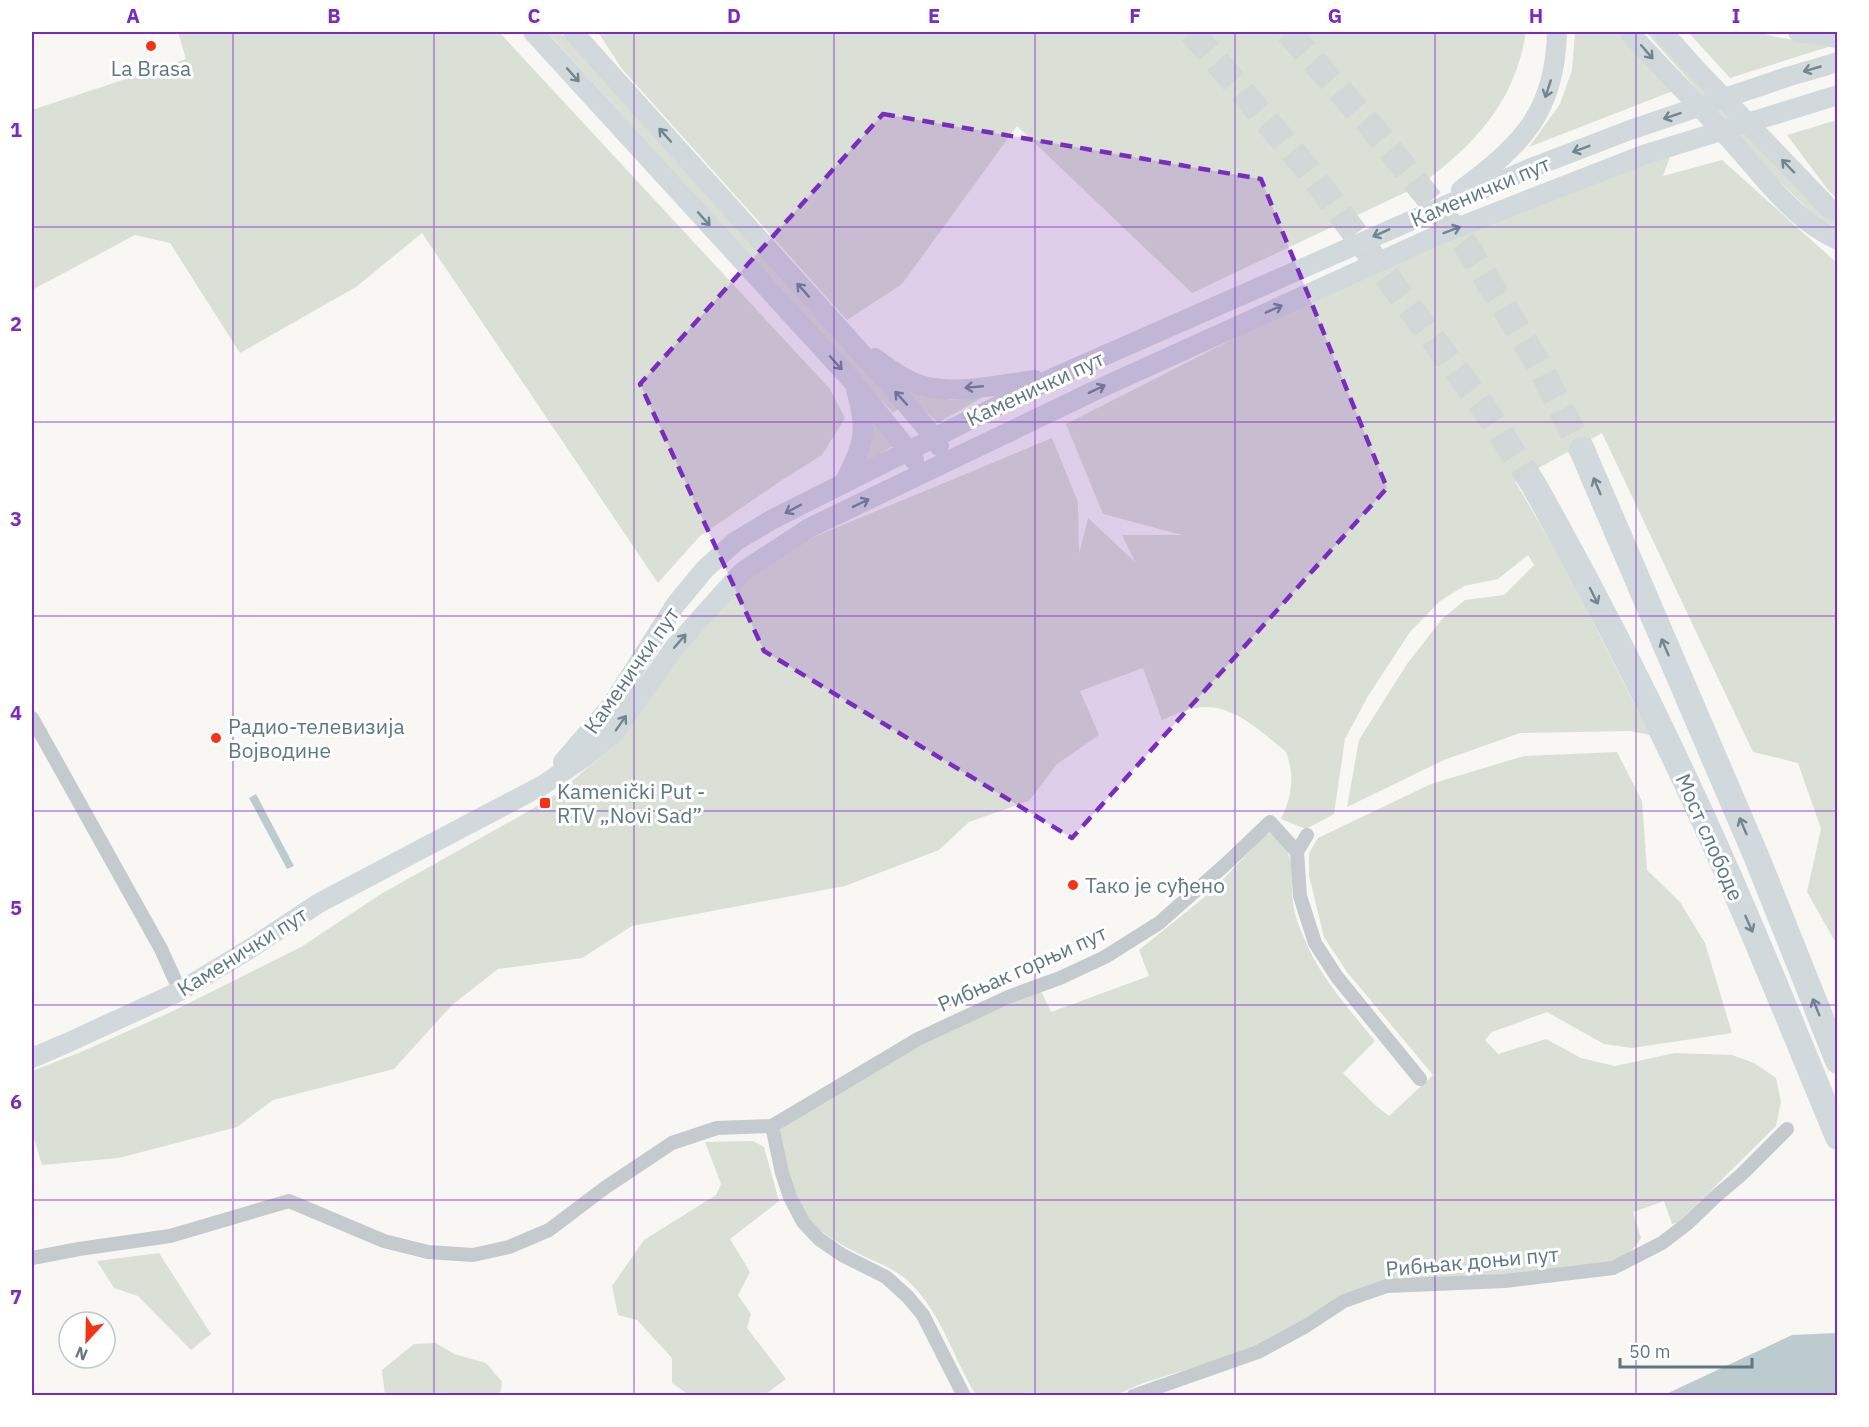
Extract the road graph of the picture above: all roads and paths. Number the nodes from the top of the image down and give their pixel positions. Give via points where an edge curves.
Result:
1 (533, 32) edge
2 (573, 32) edge
3 (581, 32) edge
4 (1557, 32) edge
5 (1629, 32) edge
6 (1663, 32) edge
7 (1797, 32) edge
8 (1838, 38) edge
9 (590, 51) junction
10 (1838, 62) edge
11 (1838, 95) edge
12 (1434, 210) junction
13 (1838, 212) edge
14 (1838, 240) edge
15 (842, 334) junction
16 (1053, 378) junction
17 (855, 384) junction
18 (934, 437) junction
19 (909, 450) junction
20 (1582, 450) tunnel mouth
21 (947, 462) junction
22 (921, 473) junction
23 (845, 481) junction
24 (1532, 482) tunnel mouth
25 (32, 718) edge
26 (543, 785) junction
27 (1307, 836) dead end
28 (1297, 852) junction
29 (180, 991) junction
30 (32, 1058) edge
31 (1838, 1061) edge
32 (1420, 1079) dead end
33 (772, 1126) junction
34 (1787, 1129) dead end
35 (1838, 1137) edge
36 (32, 1258) edge
37 (964, 1395) edge
38 (1133, 1395) edge

1 -> 17 main road
2 - 9 main road
3 - 9 main road
4 -> 12 main road via 1557,59 1537,117 1493,166
5 -> 14 main road via 1779,196 1823,234
13 -> 6 main road via 1829,208 1771,149
7 - 8 main road
15 -> 9 main road
10 -> 12 main road, Каменички пут via 1630,130
21 -> 11 main road, Каменички пут via 1436,236 1643,155
12 -> 16 main road, Каменички пут
16 -> 15 main road via 971,388 932,388 903,377
18 -> 15 main road
16 - 18 main road, Каменички пут
17 - 19 main road
17 - 23 main road via 863,415 863,435
18 - 19 main road, Каменички пут
18 - 21 main road
19 - 22 main road
19 - 23 main road, Каменички пут
31 -> 20 highway, Мост слободе
21 - 22 main road, Каменички пут
26 -> 22 main road, Каменички пут via 615,732 674,648 742,572 809,528
23 -> 26 main road, Каменички пут via 736,541 705,569 676,603 611,706
24 -> 35 highway, Мост слободе via 1631,667 1688,787
25 - 29 street via 161,949
26 - 29 main road, Каменички пут via 319,903
27 - 28 street
28 - 32 street via 1300,896 1315,943 1337,977
28 - 33 street, Рибњак горњи пут via 1270,822 1160,923 1060,978 1008,997 918,1039
29 - 30 main road, Каменички пут
33 - 36 street, Рибњак горњи пут via 717,1128 672,1143 549,1230 509,1247 473,1255 428,1252 384,1241 289,1201 170,1236
33 - 37 street via 782,1173 803,1222 819,1239 886,1277 908,1297 923,1315
34 - 38 street, Рибњак доњи пут via 1688,1223 1662,1243 1613,1268 1505,1281 1387,1286 1344,1301 1258,1352

